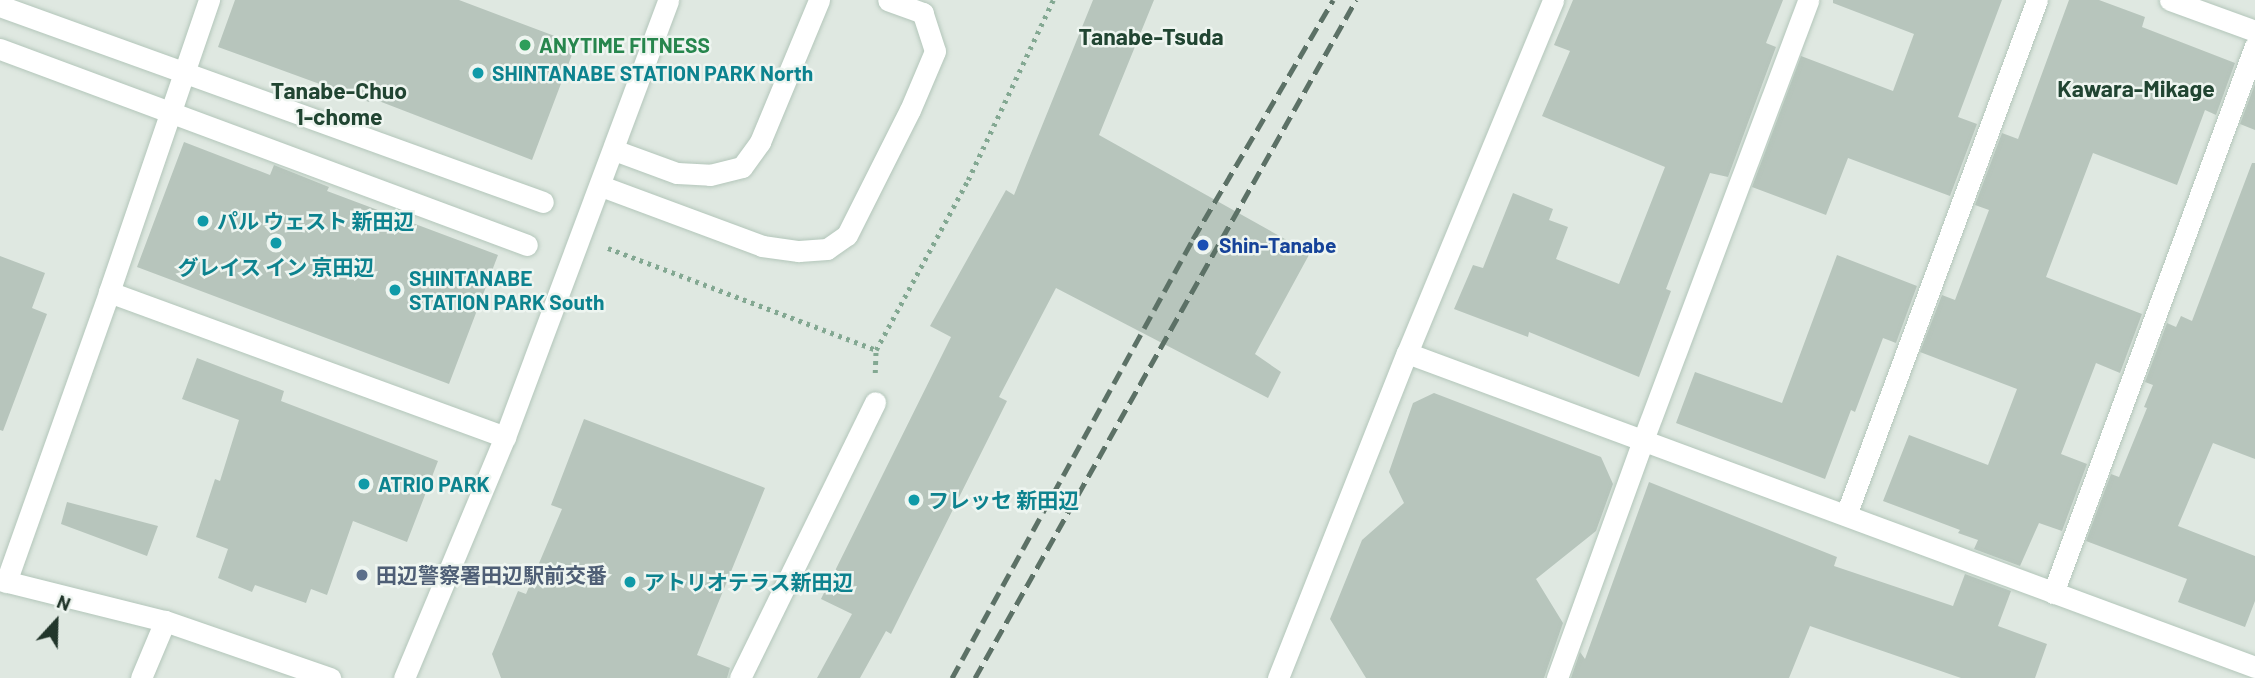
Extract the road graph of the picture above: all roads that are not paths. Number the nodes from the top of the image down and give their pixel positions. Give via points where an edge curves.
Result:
1 (209, 0) edge
2 (668, 0) edge
3 (819, 0) edge
4 (888, 0) edge
5 (1553, 0) edge
6 (1808, 0) edge
7 (2037, 0) edge
8 (2171, 0) edge
9 (0, 6) edge
10 (2255, 31) edge
11 (2255, 46) edge
12 (0, 48) edge
13 (182, 71) junction
14 (170, 110) junction
15 (614, 150) junction
16 (601, 186) junction
17 (543, 202) dead end
18 (527, 245) dead end
19 (109, 292) junction
20 (1406, 353) junction
21 (875, 402) dead end
22 (505, 437) junction
23 (1643, 440) junction
24 (1846, 515) junction
25 (3, 581) edge
26 (2053, 593) junction
27 (165, 621) junction
28 (2255, 667) edge
29 (141, 678) edge
30 (330, 678) edge
31 (404, 678) edge
32 (740, 678) edge
33 (1278, 678) edge
34 (1558, 678) edge

1 - 13 street
2 - 15 street
3 - 15 street via 760,142 742,167 710,176 677,173
4 - 16 street via 923,13 934,51 910,110 847,235 827,249 762,246
5 - 20 street
6 - 23 street
7 - 24 street
8 - 10 street
9 - 13 street
11 - 26 street
12 - 14 street
13 - 14 street
13 - 17 street
14 - 18 street
14 - 19 street
15 - 16 street
16 - 22 street
19 - 22 street
19 - 25 street
20 - 23 street
20 - 33 street
21 - 32 street
22 - 31 street
23 - 24 street
23 - 34 street
24 - 26 street
25 - 27 street
26 - 28 street
27 - 29 street
27 - 30 street

